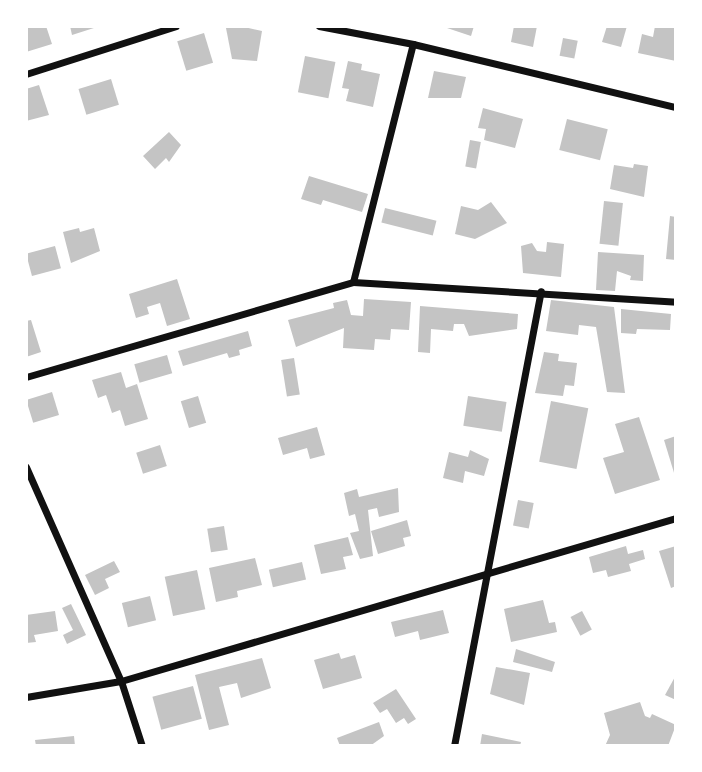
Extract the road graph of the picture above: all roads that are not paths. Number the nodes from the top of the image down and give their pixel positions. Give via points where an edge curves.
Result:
1 (176, 26) edge
2 (319, 26) edge
3 (413, 44) junction
4 (26, 74) edge
5 (676, 107) edge
6 (353, 282) junction
7 (541, 291) junction
8 (676, 302) edge
9 (26, 377) edge
10 (26, 467) edge
11 (676, 518) edge
12 (486, 570) junction
13 (121, 681) junction
14 (26, 697) edge
15 (142, 746) edge
16 (454, 746) edge

1 - 4 street
2 - 3 street
3 - 5 street
3 - 6 street
6 - 7 street
6 - 9 street
7 - 8 street
7 - 12 street
10 - 13 street
11 - 12 street
12 - 13 street
12 - 16 street
13 - 14 street
13 - 15 street

